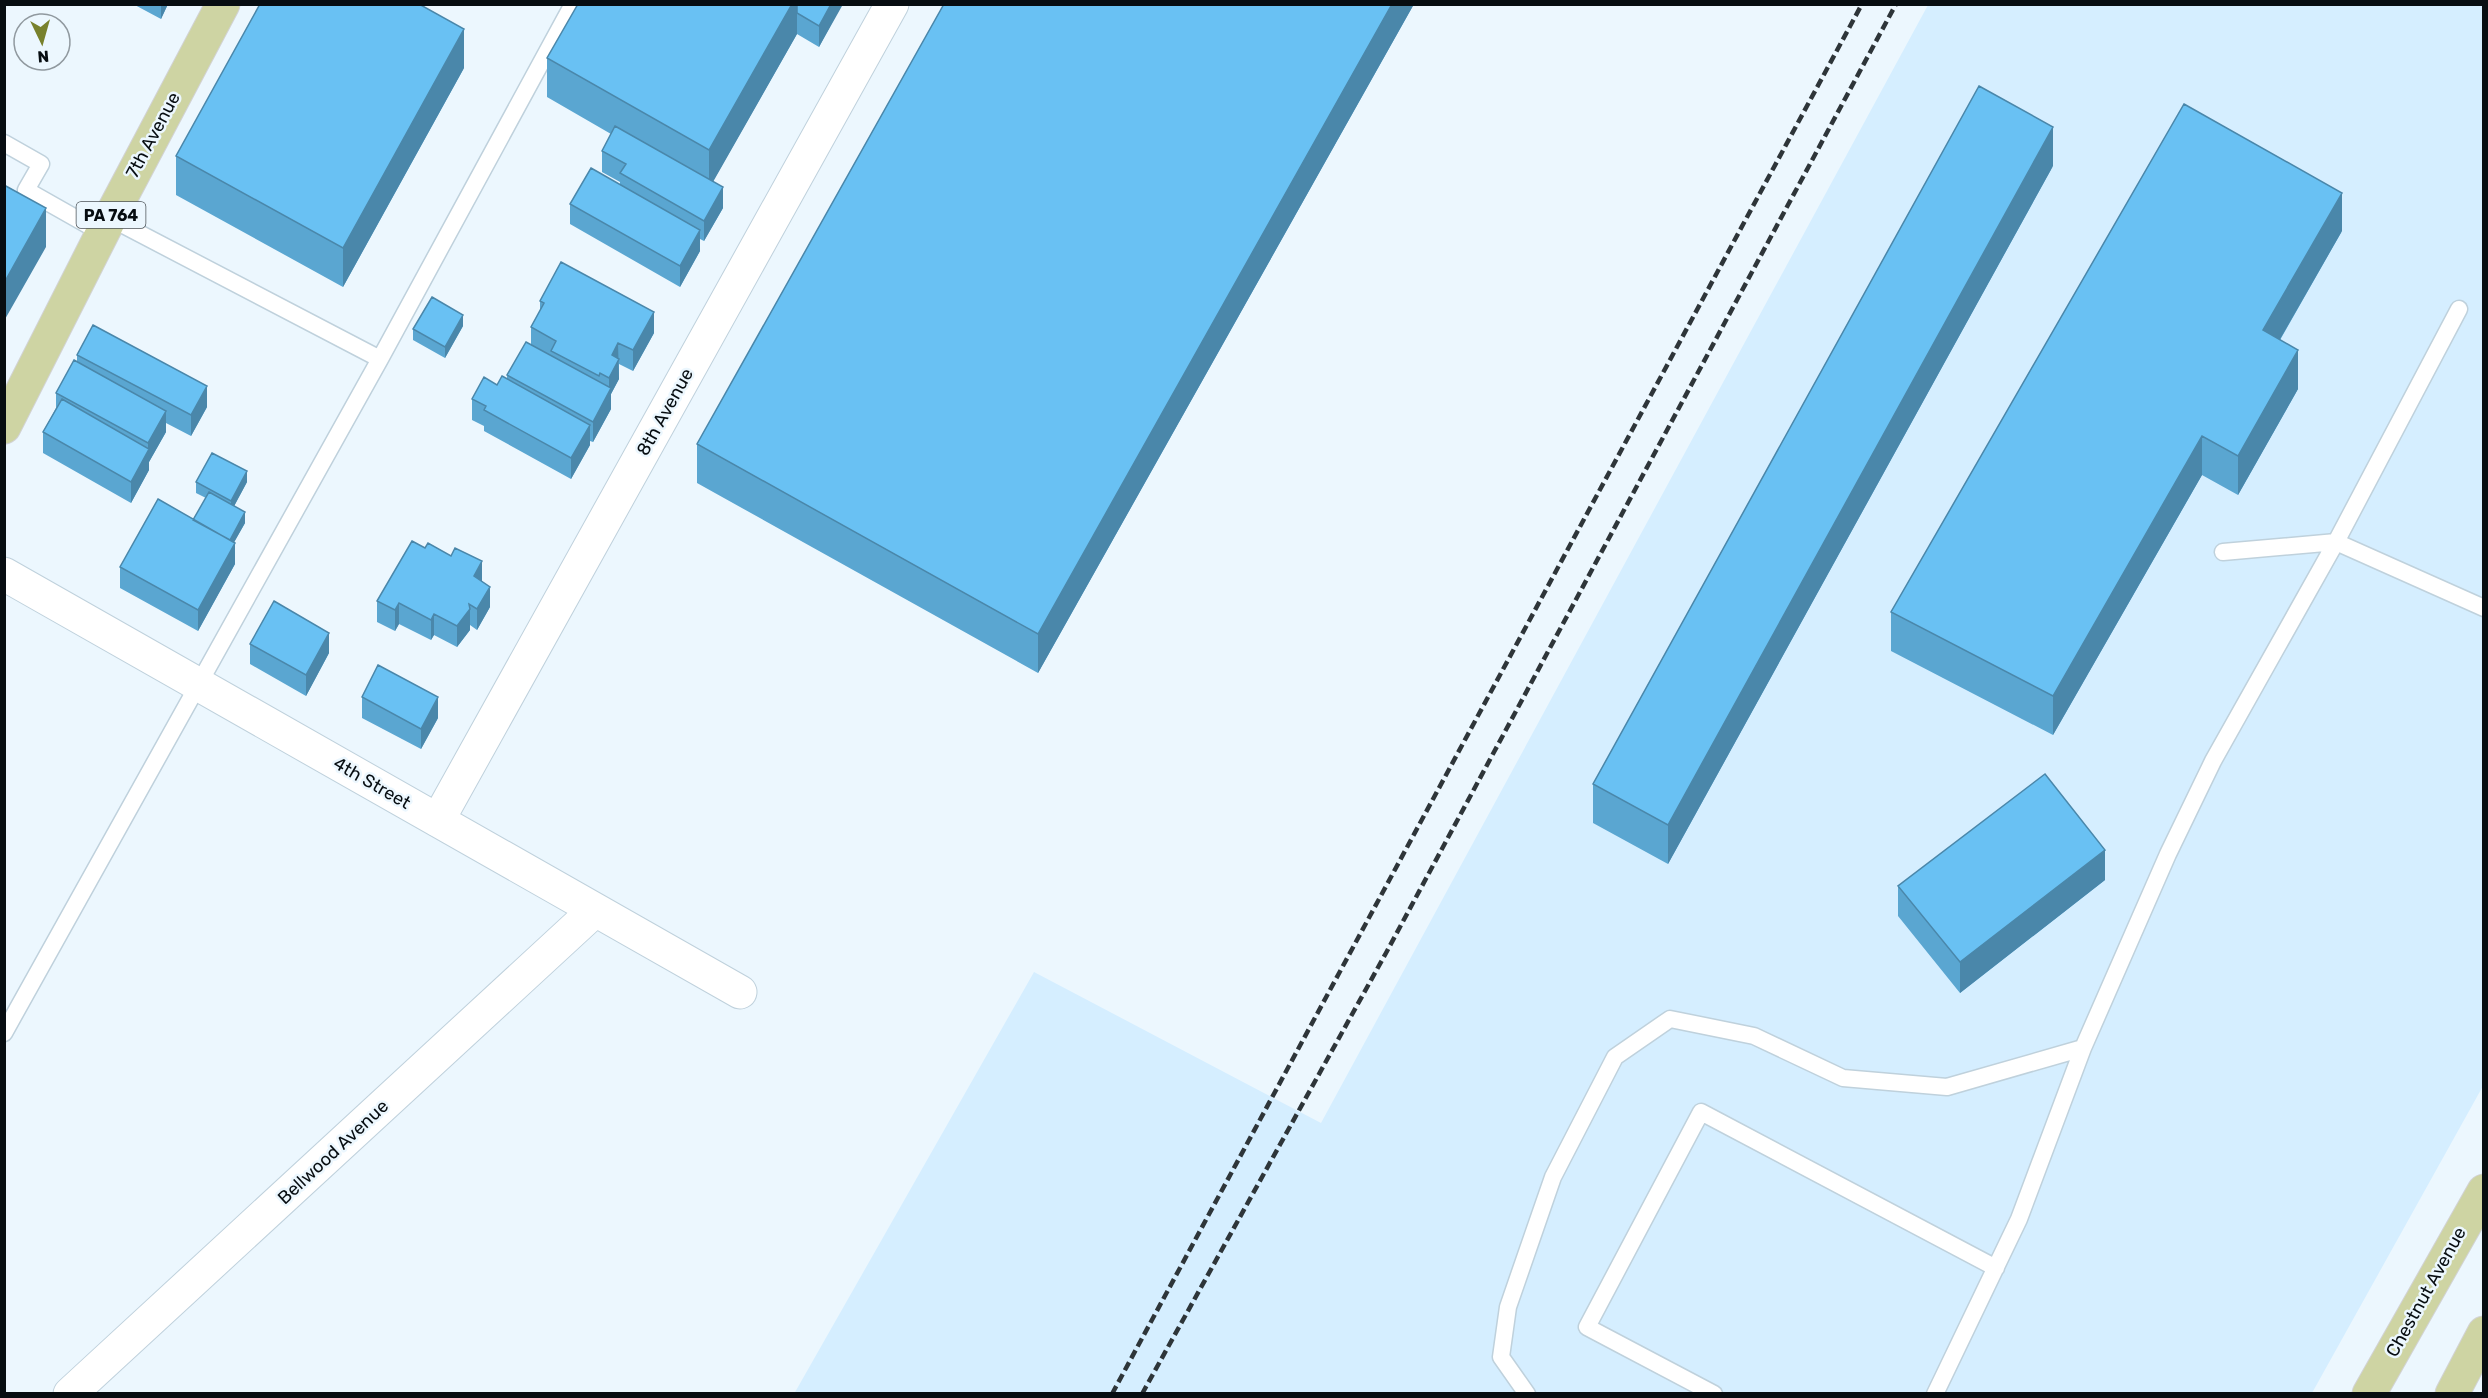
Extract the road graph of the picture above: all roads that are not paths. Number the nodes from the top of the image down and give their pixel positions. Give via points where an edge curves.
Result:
1 (222, 4) edge
2 (573, 4) edge
3 (892, 4) edge
4 (4, 143) edge
5 (106, 226) junction
6 (2459, 309) dead end
7 (380, 358) junction
8 (4, 427) edge
9 (2336, 542) junction
10 (2223, 552) dead end
11 (4, 574) edge
12 (2484, 608) edge
13 (199, 685) junction
14 (438, 820) junction
15 (595, 910) junction
16 (740, 992) dead end
17 (4, 1033) edge
18 (2083, 1048) junction
19 (2484, 1191) edge
20 (1996, 1268) junction
21 (2484, 1333) edge
22 (70, 1394) edge
23 (1527, 1394) edge
24 (1714, 1394) edge
25 (1935, 1394) edge
26 (2369, 1394) edge
27 (2452, 1394) edge

1 - 5 main road, 7th Avenue / PA 764
2 - 7 lane
3 - 14 street, 8th Avenue
4 - 5 lane via 41,164 26,190
5 - 7 lane
5 - 8 main road, 7th Avenue / PA 764
6 - 9 lane
7 - 13 lane
9 - 10 lane
9 - 12 lane
9 - 18 lane via 2213,761
11 - 13 street, 4th Street
13 - 14 street, 4th Street
13 - 17 lane
14 - 15 street, 4th Street
15 - 16 street, 4th Street
15 - 22 street, Bellwood Avenue
18 - 20 lane via 2019,1218
18 - 23 lane via 1947,1087 1843,1078 1754,1036 1670,1019 1615,1057 1553,1177 1508,1307 1501,1358
19 - 26 main road, Chestnut Avenue
20 - 24 lane via 1701,1112 1587,1327
20 - 25 lane
21 - 27 main road

